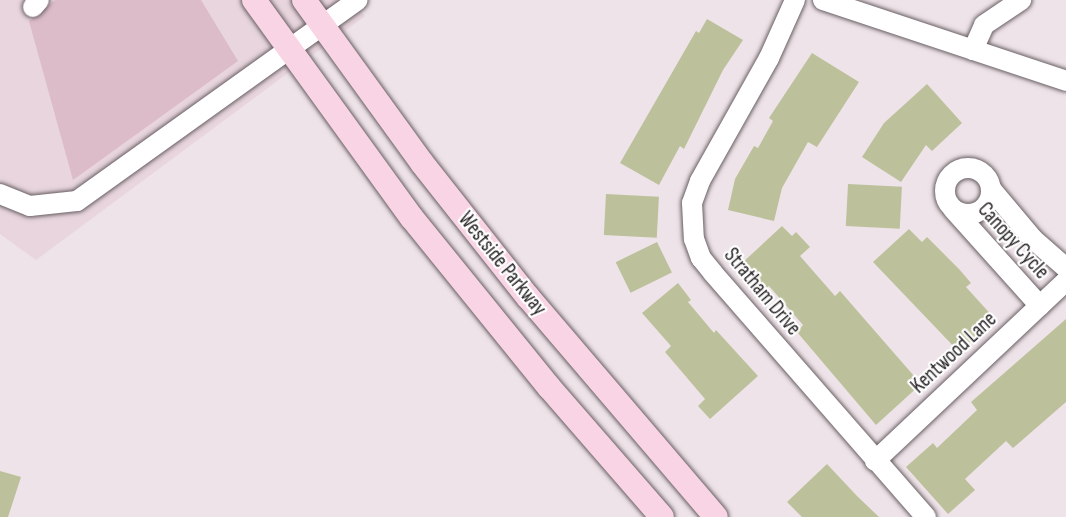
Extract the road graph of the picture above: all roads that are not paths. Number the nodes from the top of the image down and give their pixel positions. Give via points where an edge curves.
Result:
1 (254, 0) edge
2 (304, 0) edge
3 (358, 0) edge
4 (795, 0) edge
5 (824, 0) edge
6 (1021, 0) edge
7 (321, 24) junction
8 (288, 48) junction
9 (973, 50) junction
10 (1066, 69) edge
11 (1046, 75) junction
12 (1066, 81) edge
13 (991, 189) junction
14 (0, 194) edge
15 (951, 207) junction
16 (1066, 268) edge
17 (1066, 281) edge
18 (1040, 306) junction
19 (875, 460) junction
20 (662, 517) edge
21 (716, 517) edge
22 (926, 517) edge

1 - 8 main road, Westside Parkway
2 - 7 main road, Westside Parkway
3 - 7 street
4 - 19 street, Stratham Drive via 769,58 700,181 692,203 691,223 701,258
5 - 9 street
6 - 9 street via 984,25
7 - 8 street
7 - 21 main road, Westside Parkway via 422,163 528,297
8 - 14 street via 77,201 30,206
8 - 20 main road, Westside Parkway via 412,218 549,387
9 - 11 street
10 - 11 street
11 - 12 street
13 - 15 street, Canopy Cycle via 982,209 961,213
13 - 15 street, Canopy Cycle via 980,170 958,169 944,186
13 - 16 street, Canopy Cycle via 1033,239
15 - 18 street, Canopy Cycle
17 - 18 street, Kentwood Lane
18 - 19 street, Kentwood Lane
19 - 22 street, Stratham Drive

